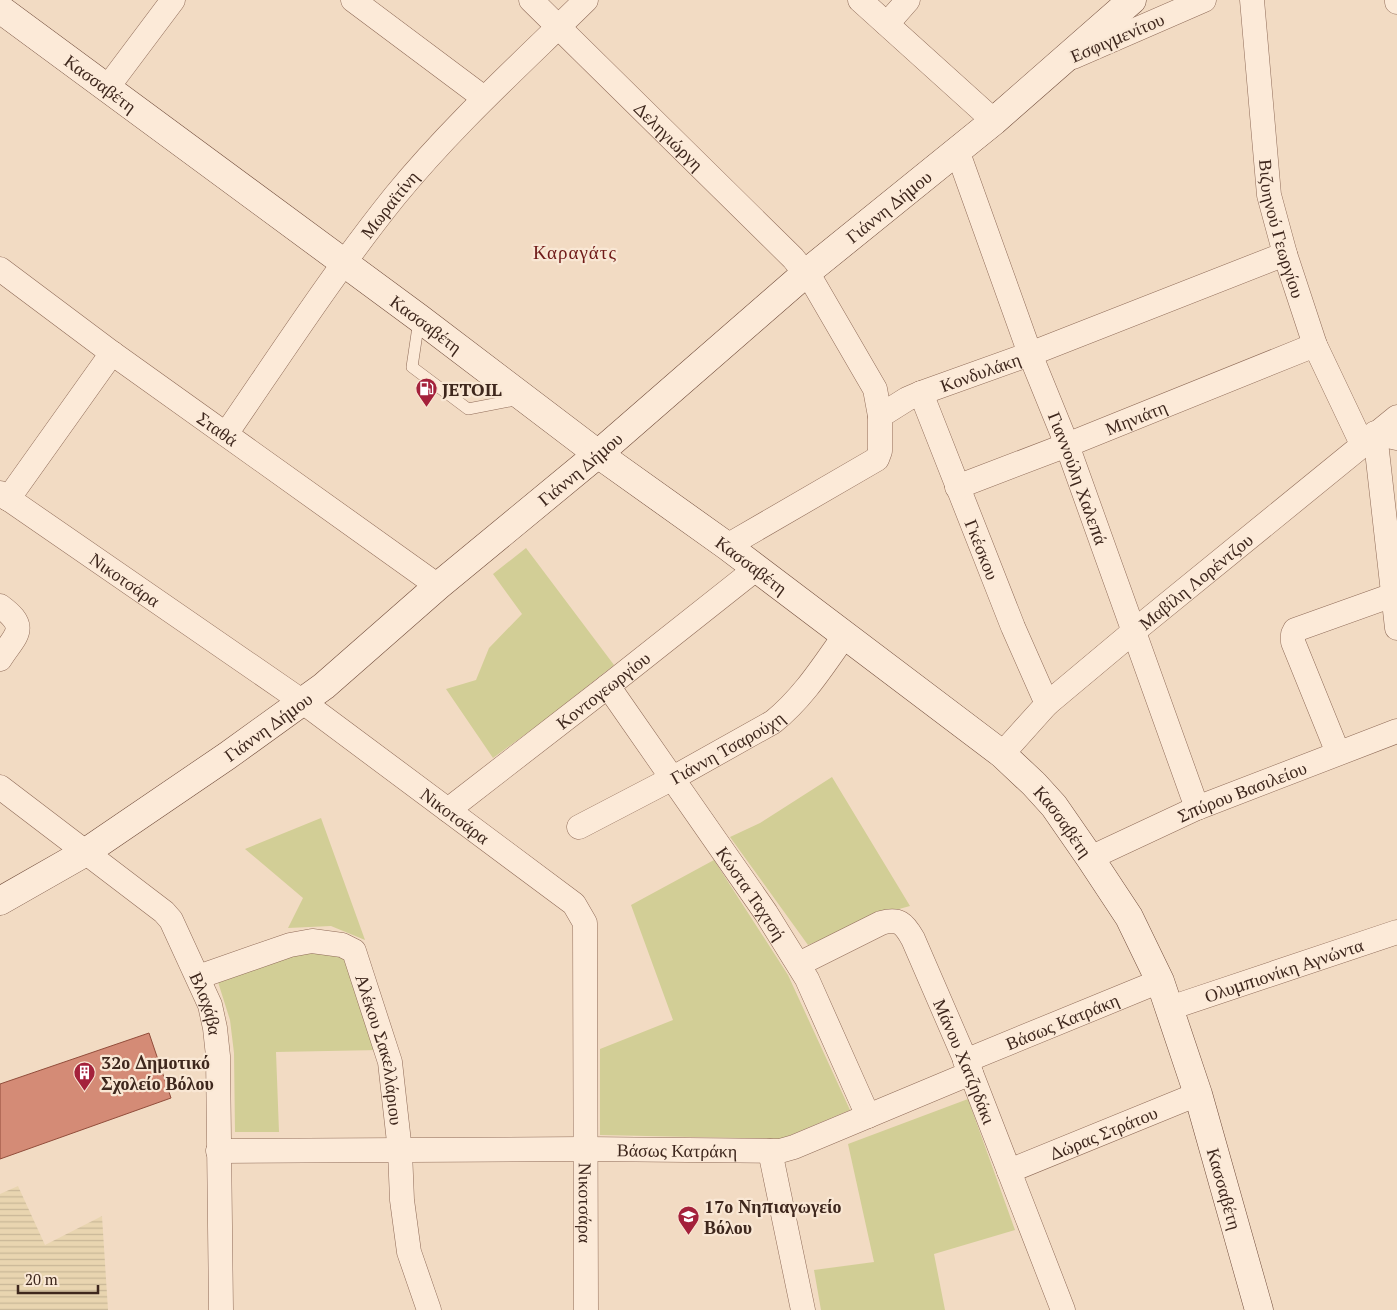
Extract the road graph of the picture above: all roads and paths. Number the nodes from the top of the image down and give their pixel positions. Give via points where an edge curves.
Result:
1 (173, 0) edge
2 (353, 0) edge
3 (531, 0) edge
4 (586, 0) edge
5 (860, 0) edge
6 (908, 0) edge
7 (1132, 0) edge
8 (1204, 0) edge
9 (1252, 0) edge
10 (0, 9) edge
11 (887, 24) junction
12 (559, 26) junction
13 (1058, 63) junction
14 (107, 88) junction
15 (484, 98) junction
16 (994, 120) junction
17 (957, 150) junction
18 (1285, 254) junction
19 (344, 263) junction
20 (0, 269) edge
21 (806, 273) junction
22 (420, 318) junction
23 (1315, 345) junction
24 (112, 353) junction
25 (1030, 354) junction
26 (921, 393) junction
27 (525, 398) junction
28 (880, 416) junction
29 (1397, 417) edge
30 (226, 434) junction
31 (1378, 438) edge
32 (1067, 445) junction
33 (598, 454) junction
34 (958, 487) junction
35 (4, 496) edge
36 (727, 546) junction
37 (757, 568) junction
38 (438, 586) junction
39 (1393, 595) junction
40 (0, 606) edge
41 (1397, 628) edge
42 (1133, 632) junction
43 (845, 635) junction
44 (0, 659) edge
45 (608, 686) junction
46 (303, 702) junction
47 (1048, 704) junction
48 (1397, 731) edge
49 (1338, 753) junction
50 (1002, 754) junction
51 (674, 778) junction
52 (0, 787) edge
53 (1197, 808) junction
54 (448, 810) junction
55 (579, 827) dead end
56 (86, 852) junction
57 (1090, 858) junction
58 (0, 901) edge
59 (1397, 932) edge
60 (799, 964) junction
61 (198, 977) junction
62 (1160, 981) junction
63 (1170, 1008) junction
64 (968, 1067) junction
65 (1198, 1094) junction
66 (868, 1116) junction
67 (585, 1149) junction
68 (218, 1151) junction
69 (400, 1151) junction
70 (770, 1151) junction
71 (1009, 1171) junction
72 (221, 1310) edge
73 (429, 1310) edge
74 (586, 1310) edge
75 (803, 1310) edge
76 (1063, 1310) edge
77 (1259, 1310) edge

1 - 14 street
2 - 15 street
3 - 12 street, Δεληγιώργη
4 - 12 street, Μωραϊτίνη
5 - 11 street
6 - 11 street
7 - 13 street, Γιάννη Δήμου
8 - 13 street, Εσφιγμενίτου
9 - 18 street, Βιζυηνού Γεωργίου via 1270,195
10 - 14 street, Κασσαβέτη
11 - 16 street
12 - 15 street, Μωραϊτίνη
12 - 21 street, Δεληγιώργη
13 - 16 street, Γιάννη Δήμου
14 - 19 street, Κασσαβέτη
15 - 19 street, Μωραϊτίνη via 395,196
16 - 17 street, Γιάννη Δήμου
17 - 21 street, Γιάννη Δήμου
17 - 25 street, Γιαννούλη Χαλεπά
18 - 23 street, Βιζυηνού Γεωργίου
18 - 25 street, Κονδυλάκη
19 - 22 street, Κασσαβέτη
19 - 30 street, Μωραϊτίνη
20 - 24 street, Σταθά
21 - 28 street via 875,388
21 - 33 street, Γιάννη Δήμου
22 - 27 street, Κασσαβέτη
22 - 27 lane via 412,367 468,409
23 - 31 street, Βιζυηνού Γεωργίου
23 - 32 street, Μηνιάτη
24 - 30 street, Σταθά
24 - 35 street
25 - 26 street, Κονδυλάκη
25 - 32 street, Γιαννούλη Χαλεπά
26 - 28 street, Κονδυλάκη
26 - 34 street, Γκέσκου
27 - 33 street, Κασσαβέτη
28 - 36 street via 877,459
29 - 31 street, Μαβίλη Λορέντζου
30 - 38 street, Σταθά
31 - 39 street, Βιζυηνού Γεωργίου
31 - 42 street, Μαβίλη Λορέντζου
32 - 34 street, Μηνιάτη
32 - 42 street, Γιαννούλη Χαλεπά
33 - 36 street, Κασσαβέτη
33 - 38 street, Γιάννη Δήμου
34 - 47 street, Γκέσκου via 1013,627
35 - 46 street, Νικοτσάρα
36 - 37 street, Κασσαβέτη
37 - 43 street, Κασσαβέτη
37 - 45 street, Κοντογεωργίου
38 - 46 street, Γιάννη Δήμου
39 - 41 street, Βιζυηνού Γεωργίου
39 - 49 street via 1295,630 1293,634 1293,642
40 - 44 street via 12,615 18,628
42 - 47 street, Μαβίλη Λορέντζου
42 - 53 street, Γιαννούλη Χαλεπά
43 - 50 street, Κασσαβέτη
43 - 51 street, Γιάννη Τσαρούχη via 804,692 785,712 753,734
45 - 51 street, Κώστα Ταχτσή
45 - 54 street, Κοντογεωργίου
46 - 54 street, Νικοτσάρα
46 - 56 street, Γιάννη Δήμου
47 - 50 street, Μαβίλη Λορέντζου
48 - 49 street, Σπύρου Βασιλείου
49 - 53 street, Σπύρου Βασιλείου
50 - 57 street, Κασσαβέτη via 1054,806
51 - 55 street, Γιάννη Τσαρούχη
51 - 60 street, Κώστα Ταχτσή
52 - 56 street, Βλαχάβα
53 - 57 street, Σπύρου Βασιλείου
54 - 67 street, Νικοτσάρα via 574,904 585,923
56 - 58 street, Γιάννη Δήμου
56 - 61 street, Βλαχάβα via 164,912
57 - 62 street, Κασσαβέτη via 1129,917
59 - 63 street, Ολυμπιονίκη Αγνώντα
60 - 64 street, Μάνου Χατζηδάκι via 881,923 892,920 901,923 913,939
60 - 66 street, Κώστα Ταχτσή
61 - 68 street, Βλαχάβα via 210,1005 215,1028
61 - 69 street, Αλέκου Σακελλάριου via 290,945 312,941 342,944 354,951 390,1062
62 - 63 street, Κασσαβέτη
62 - 64 street, Βάσως Κατράκη
63 - 65 street, Κασσαβέτη
64 - 66 street, Βάσως Κατράκη
64 - 71 street, Μάνου Χατζηδάκι
65 - 71 street, Δώρας Στράτου
65 - 77 street, Κασσαβέτη
66 - 70 street, Βάσως Κατράκη via 794,1147
67 - 69 street, Βάσως Κατράκη
67 - 70 street, Βάσως Κατράκη
67 - 74 street, Νικοτσάρα
68 - 69 street, Βάσως Κατράκη
68 - 72 street, Βλαχάβα
69 - 73 street, Αλέκου Σακελλάριου via 409,1252
70 - 75 street
71 - 76 street, Μάνου Χατζηδάκι

